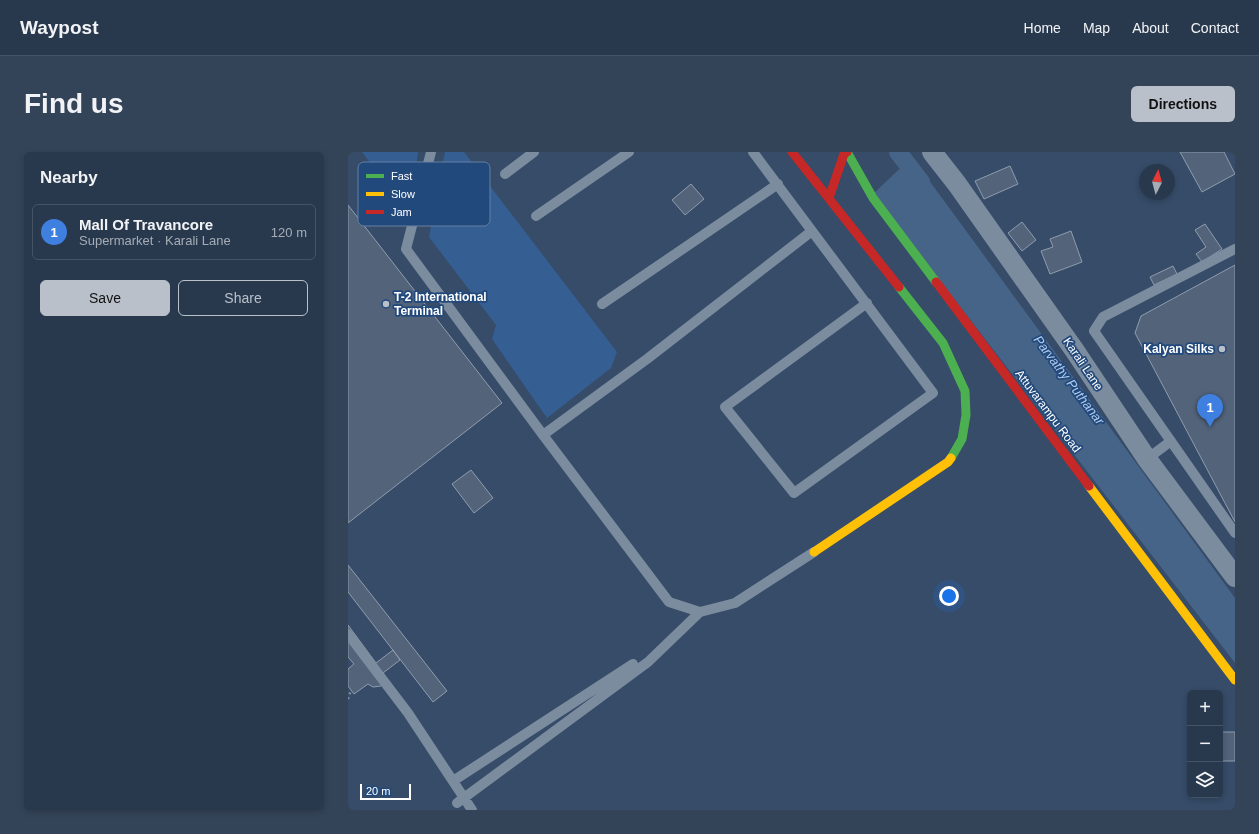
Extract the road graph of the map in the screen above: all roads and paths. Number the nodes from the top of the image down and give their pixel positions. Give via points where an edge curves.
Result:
1 (431, 152) edge
2 (534, 152) edge
3 (629, 152) edge
4 (753, 152) edge
5 (792, 152) edge
6 (847, 152) edge
7 (932, 152) edge
8 (428, 162) edge
9 (505, 174) dead end
10 (778, 184) junction
11 (829, 198) junction
12 (536, 216) dead end
13 (412, 226) edge
14 (812, 231) junction
15 (1235, 249) edge
16 (867, 303) junction
17 (602, 304) dead end
18 (543, 435) junction
19 (1171, 441) junction
20 (1147, 459) junction
21 (1235, 533) edge
22 (814, 552) joint
23 (1235, 577) edge
24 (700, 612) junction
25 (348, 634) edge
26 (633, 664) dead end
27 (1235, 680) edge
28 (351, 690) dead end
29 (348, 699) edge
30 (453, 781) dead end
31 (460, 800) junction
32 (472, 810) edge

1 - 8 lane
2 - 9 lane
3 - 12 lane
4 - 10 lane
5 - 11 street
6 - 11 street via 844,154
6 - 27 street, Attuvarampu Road via 873,198
7 - 20 street, Karali Lane via 1075,351
10 - 14 lane
10 - 17 lane
11 - 22 street via 943,343 965,390 966,415 962,439 948,462
13 - 18 lane via 406,249
14 - 16 lane
14 - 18 lane via 647,359
15 - 19 lane via 1103,317 1094,331
16 - 16 lane via 725,407 794,493 933,393
18 - 24 lane via 669,602
19 - 20 lane
19 - 21 lane
20 - 23 street, Karali Lane
22 - 24 lane via 735,603
24 - 31 lane via 648,662
25 - 31 lane via 408,713
26 - 30 lane
28 - 29 path
31 - 32 lane

